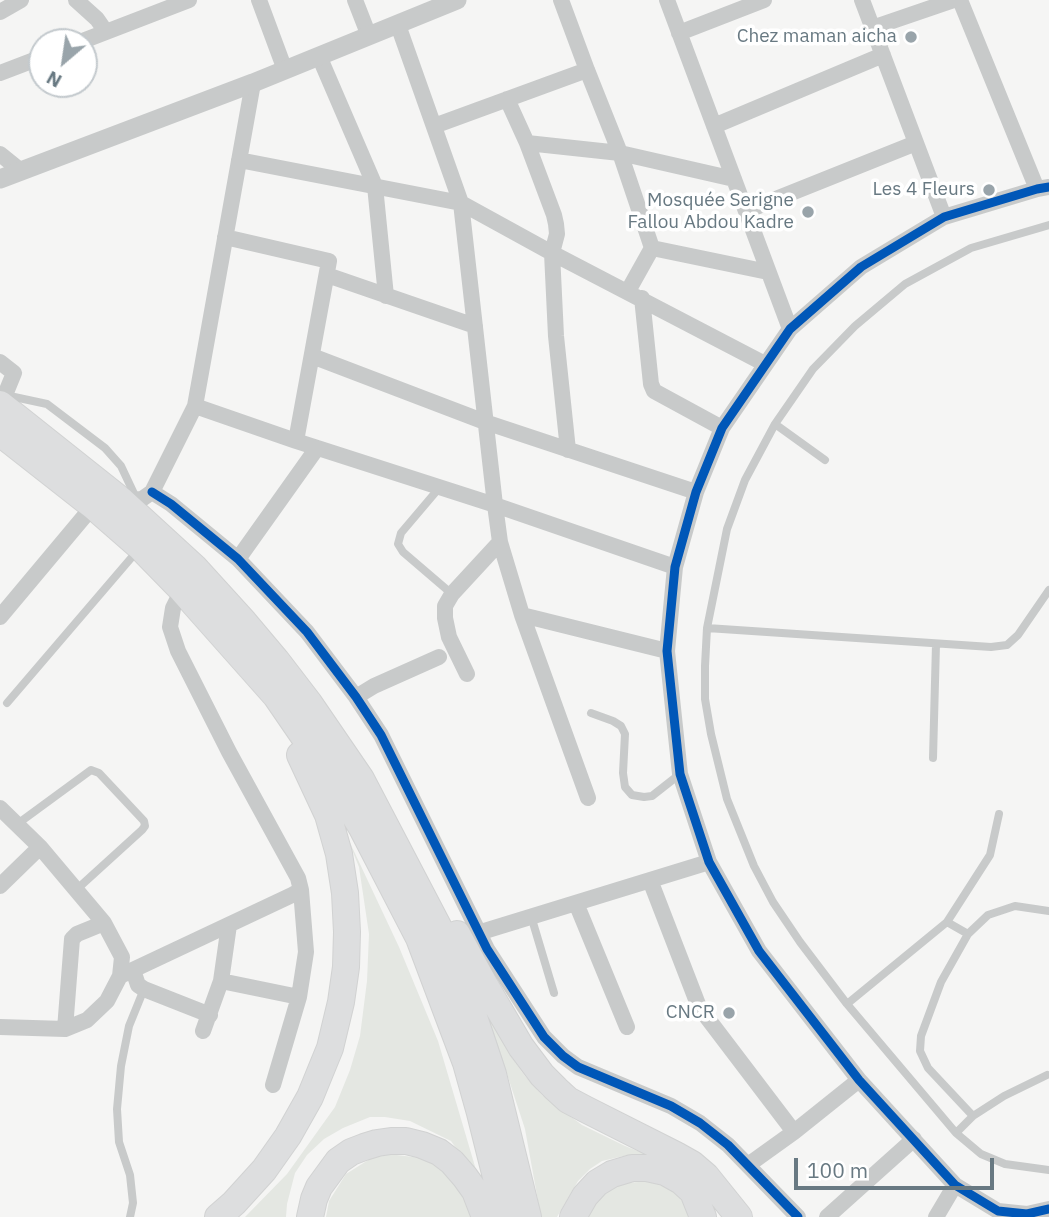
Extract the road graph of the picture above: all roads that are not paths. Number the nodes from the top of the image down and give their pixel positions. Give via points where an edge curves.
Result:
1 (22, 0) edge
2 (76, 0) edge
3 (259, 0) edge
4 (355, 0) edge
5 (561, 0) edge
6 (667, 0) edge
7 (764, 0) edge
8 (862, 0) edge
9 (954, 0) edge
10 (960, 0) edge
11 (185, 1) edge
12 (445, 2) edge
13 (0, 12) edge
14 (394, 26) junction
15 (872, 27) junction
16 (106, 32) junction
17 (679, 33) junction
18 (98, 35) edge
19 (369, 36) junction
20 (883, 55) junction
21 (319, 56) junction
22 (28, 62) edge
23 (285, 70) junction
24 (587, 71) junction
25 (0, 73) edge
26 (253, 83) junction
27 (507, 99) junction
28 (434, 126) junction
29 (714, 126) junction
30 (527, 143) junction
31 (916, 143) junction
32 (620, 153) junction
33 (0, 154) edge
34 (239, 160) junction
35 (21, 171) junction
36 (0, 179) edge
37 (733, 179) junction
38 (375, 186) junction
39 (1043, 188) edge
40 (461, 203) junction
41 (746, 211) junction
42 (944, 217) junction
43 (1049, 225) edge
44 (225, 237) junction
45 (652, 248) junction
46 (552, 253) junction
47 (768, 271) junction
48 (327, 275) junction
49 (635, 295) junction
50 (386, 296) junction
51 (475, 326) junction
52 (790, 328) junction
53 (312, 356) junction
54 (0, 362) edge
55 (765, 364) junction
56 (195, 406) junction
57 (2, 410) edge
58 (485, 422) junction
59 (775, 424) junction
60 (722, 428) junction
61 (296, 441) junction
62 (317, 448) junction
63 (568, 450) junction
64 (825, 460) dead end
65 (440, 487) junction
66 (696, 492) junction
67 (137, 498) junction
68 (495, 505) junction
69 (93, 506) junction
70 (500, 542) junction
71 (139, 547) junction
72 (238, 559) junction
73 (675, 567) junction
74 (182, 590) junction
75 (1049, 590) edge
76 (452, 593) junction
77 (522, 615) junction
78 (0, 617) edge
79 (707, 628) junction
80 (936, 644) junction
81 (233, 647) junction
82 (667, 651) junction
83 (439, 657) dead end
84 (467, 674) dead end
85 (356, 697) junction
86 (7, 703) dead end
87 (591, 713) dead end
88 (933, 758) dead end
89 (680, 774) junction
90 (361, 779) junction
91 (588, 798) dead end
92 (0, 808) edge
93 (999, 814) dead end
94 (16, 825) junction
95 (40, 847) junction
96 (709, 862) junction
97 (650, 880) junction
98 (0, 886) edge
99 (76, 890) junction
100 (300, 890) junction
101 (576, 903) junction
102 (1049, 911) edge
103 (531, 916) junction
104 (947, 922) junction
105 (104, 923) junction
106 (229, 925) junction
107 (478, 933) junction
108 (968, 934) junction
109 (126, 973) junction
110 (221, 981) junction
111 (144, 989) junction
112 (554, 993) dead end
113 (299, 997) junction
114 (847, 1004) junction
115 (210, 1015) junction
116 (0, 1027) edge
117 (627, 1027) dead end
118 (65, 1029) junction
119 (203, 1031) dead end
120 (1047, 1075) dead end
121 (859, 1080) junction
122 (273, 1084) dead end
123 (973, 1116) junction
124 (794, 1132) junction
125 (956, 1133) junction
126 (914, 1139) junction
127 (748, 1165) junction
128 (1049, 1170) edge
129 (955, 1185) junction
130 (1045, 1212) edge
131 (130, 1217) edge
132 (218, 1217) edge
133 (310, 1217) edge
134 (485, 1217) edge
135 (504, 1217) edge
136 (528, 1217) edge
137 (573, 1217) edge
138 (703, 1217) edge
139 (739, 1217) edge
140 (798, 1217) edge
141 (827, 1217) edge
142 (936, 1217) edge

1 - 13 street
2 - 16 street
3 - 23 street
4 - 19 street
5 - 24 street
6 - 17 street
7 - 17 street
8 - 15 street
9 - 15 street
10 - 39 street
11 - 16 street
12 - 14 street
14 - 19 street
14 - 28 street via 398,25
15 - 20 street
16 - 18 street
17 - 29 street
19 - 21 street
20 - 29 street
20 - 31 street
21 - 23 street
21 - 38 street
22 - 25 street
23 - 26 street
24 - 27 street
24 - 32 street
26 - 34 street
26 - 35 street
27 - 28 street
27 - 30 street
28 - 40 street
29 - 37 street
30 - 32 street
30 - 46 street via 554,215 557,234
31 - 41 street
31 - 42 street
32 - 37 street
32 - 45 street
33 - 35 street
34 - 38 street
34 - 44 street
35 - 36 street
37 - 41 street
38 - 40 street
38 - 50 street
39 - 42 street
40 - 46 street
40 - 51 street
41 - 47 street
42 - 52 street via 861,267
43 - 59 lane via 971,248 905,284 813,369
44 - 48 street via 329,261
44 - 56 street
45 - 47 street
45 - 49 street
46 - 49 street
46 - 63 street
47 - 52 street
48 - 50 street
48 - 53 street
49 - 55 street
49 - 60 street via 654,391
50 - 51 street
51 - 58 street
52 - 55 street
53 - 58 street
53 - 61 street
54 - 57 street via 14,373
55 - 60 street
56 - 61 street
56 - 67 street
57 - 67 highway
57 - 69 highway
58 - 63 street
58 - 68 street
59 - 64 lane
59 - 79 lane via 745,480 727,528
60 - 66 street
61 - 62 street
62 - 65 street
62 - 72 street
63 - 66 street
65 - 68 street
65 - 76 lane via 401,533 398,544
66 - 73 street
67 - 72 street via 171,504
67 - 90 highway via 293,681
68 - 70 street
68 - 73 street
69 - 71 highway
69 - 78 street
70 - 76 street
70 - 77 street
71 - 74 highway
71 - 86 lane
72 - 85 street via 307,632
73 - 82 street
74 - 81 highway
74 - 100 street via 170,627 178,651 298,878
75 - 80 lane via 1007,645
76 - 84 street via 445,618
77 - 82 street
77 - 91 street
79 - 80 lane
79 - 114 lane via 705,699 727,799 773,902
80 - 88 lane
81 - 132 highway via 286,728 328,815 339,854 347,932 341,1002 330,1048 310,1097 264,1170
81 - 135 highway via 276,696 323,763 419,938 466,1063
82 - 89 street
83 - 85 street
85 - 107 street via 381,735
87 - 89 lane via 621,726 625,734 623,773 632,795 652,796
89 - 96 street
90 - 136 highway via 440,930 470,1005 493,1074
90 - 139 highway via 542,1075 568,1100 692,1164
92 - 94 street
93 - 104 lane via 990,855
94 - 95 street
94 - 99 lane via 91,770 144,821 142,830
95 - 98 street
95 - 99 street
96 - 97 street
96 - 121 street via 759,951
97 - 101 street
97 - 124 street via 699,1007
99 - 105 street
100 - 106 street
100 - 113 street via 306,952
101 - 103 street
101 - 117 street
102 - 108 lane via 1015,906 988,915
103 - 107 street
103 - 112 lane
104 - 108 lane
104 - 114 lane
105 - 109 street
105 - 118 street via 72,940
106 - 109 street
106 - 110 street
107 - 127 street via 544,1037 563,1056 690,1117
108 - 123 lane via 941,982 920,1051 928,1068
109 - 111 street
109 - 118 street via 87,1020
110 - 113 street
110 - 115 street
111 - 115 street
111 - 131 lane via 129,1026 117,1109 119,1142 130,1175
113 - 122 street
114 - 125 lane
115 - 119 street
116 - 118 street
120 - 123 lane
121 - 124 street
121 - 126 street
123 - 125 lane
124 - 127 street
125 - 128 lane via 981,1154 1005,1164
126 - 129 street
126 - 141 street
127 - 140 street
129 - 130 street via 998,1211
129 - 142 street
133 - 134 highway via 319,1187 338,1161 364,1147 391,1141 422,1145 452,1162 475,1191
137 - 138 highway via 597,1182 632,1168 665,1172 681,1181 693,1192

